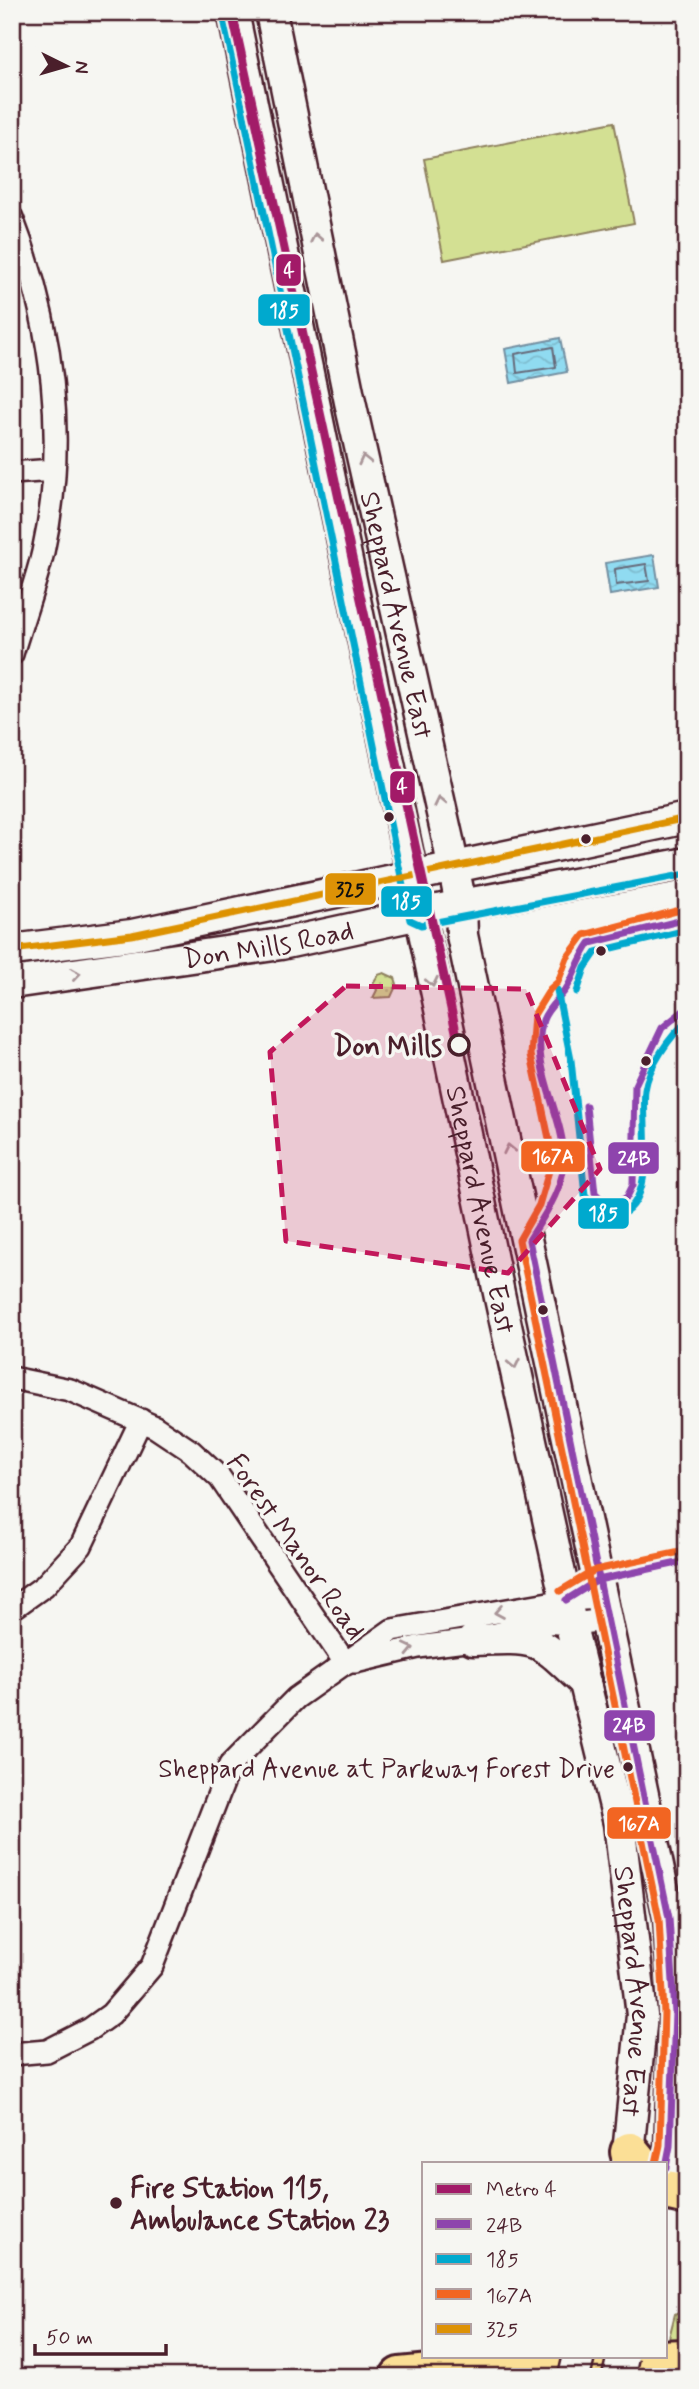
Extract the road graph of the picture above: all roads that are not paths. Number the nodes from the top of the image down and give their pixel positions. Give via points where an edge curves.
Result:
1 (233, 12) edge
2 (271, 12) edge
3 (12, 218) edge
4 (54, 470) junction
5 (12, 473) edge
6 (12, 654) edge
7 (687, 818) edge
8 (687, 863) edge
9 (454, 869) junction
10 (411, 877) junction
11 (461, 905) junction
12 (419, 915) junction
13 (12, 950) edge
14 (12, 983) edge
15 (12, 1378) edge
16 (141, 1420) junction
17 (16, 1606) dead end
18 (604, 1609) junction
19 (569, 1612) junction
20 (474, 1640) junction
21 (346, 1664) junction
22 (585, 1683) junction
23 (12, 2054) edge
24 (632, 2159) edge
25 (667, 2162) edge
26 (668, 2190) edge
27 (687, 2195) edge
28 (579, 2358) edge
29 (623, 2358) edge
30 (687, 2359) edge
31 (687, 2372) edge
32 (400, 2377) edge
33 (562, 2377) edge
34 (575, 2377) edge
35 (618, 2377) edge

1 - 10 main road, Sheppard Avenue East
9 -> 2 main road, Sheppard Avenue East via 350,402
3 - 4 street via 34,283 49,349
4 - 5 street
4 - 6 street via 43,552
7 - 9 main road, Don Mills Road
8 - 11 main road, Don Mills Road
9 - 10 main road, Don Mills Road
9 - 11 main road, Sheppard Avenue East
10 - 12 main road, Sheppard Avenue East
10 - 13 main road, Don Mills Road via 132,935
11 - 12 main road, Don Mills Road
18 -> 11 main road, Sheppard Avenue East via 462,934
14 -> 12 main road, Don Mills Road via 281,944
12 -> 19 main road, Sheppard Avenue East
15 - 16 street, Forest Manor Road via 70,1390
16 - 17 street via 81,1546 44,1586
16 - 21 street, Forest Manor Road via 191,1451 220,1478
18 - 19 street
18 - 25 main road, Sheppard Avenue East via 669,1918 675,2013
19 - 20 street
19 -> 21 street via 392,1630
19 - 22 main road, Sheppard Avenue East
21 -> 20 street
20 - 22 main road via 537,1641
21 - 23 street via 296,1698 230,1765 152,1966 111,2014 47,2051
22 - 24 main road, Sheppard Avenue East via 619,1823 642,2015
26 - 27 highway
28 - 34 main road, bridge
29 - 35 main road, bridge
30 - 32 highway via 530,2364
31 - 33 highway

